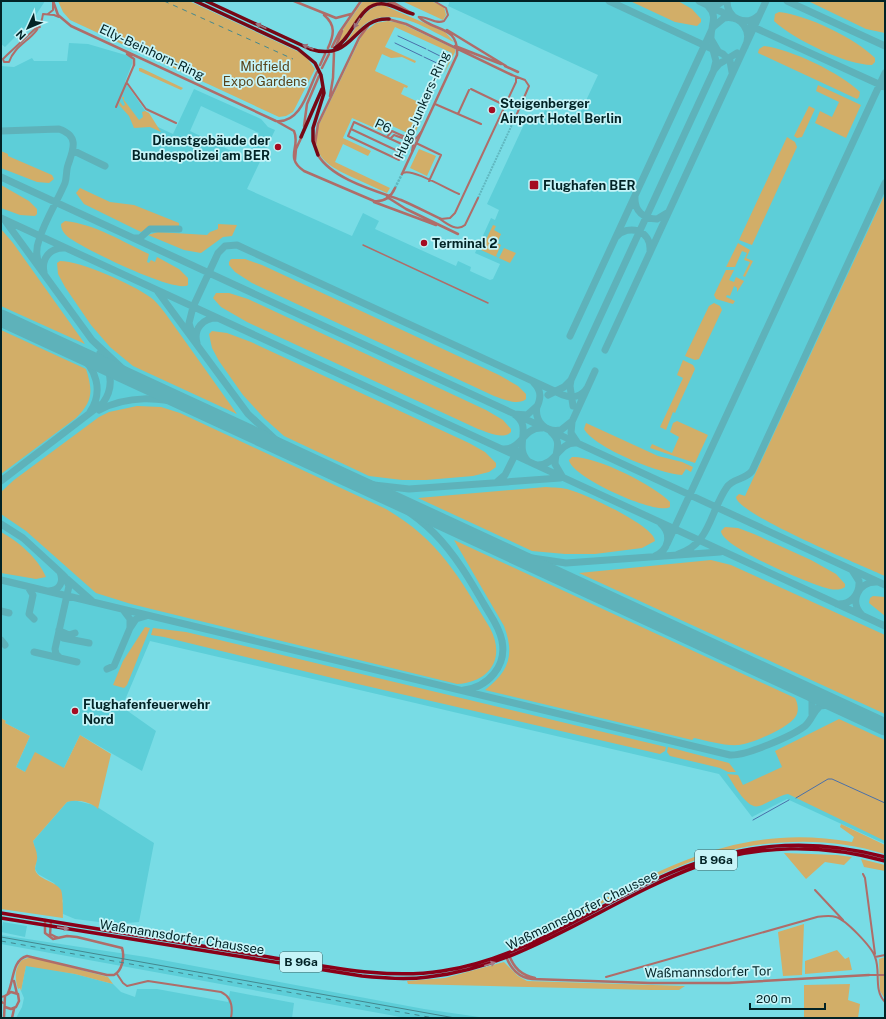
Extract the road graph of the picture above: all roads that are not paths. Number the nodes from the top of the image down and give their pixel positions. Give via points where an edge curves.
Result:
1 (53, 1) edge
2 (195, 1) edge
3 (206, 1) edge
4 (294, 1) edge
5 (387, 1) edge
6 (391, 1) edge
7 (434, 1) edge
8 (359, 2) edge
9 (321, 13) junction
10 (351, 14) junction
11 (414, 14) junction
12 (47, 15) junction
13 (419, 17) junction
14 (60, 18) junction
15 (349, 18) junction
16 (389, 19) junction
17 (40, 27) junction
18 (451, 44) junction
19 (336, 46) dead end
20 (124, 50) junction
21 (331, 51) junction
22 (325, 54) dead end
23 (142, 59) junction
24 (134, 65) junction
25 (320, 65) dead end
26 (506, 66) junction
27 (322, 68) dead end
28 (317, 72) dead end
29 (518, 72) dead end
30 (318, 76) dead end
31 (514, 76) junction
32 (127, 83) junction
33 (323, 86) junction
34 (500, 103) dead end
35 (327, 104) junction
36 (435, 104) junction
37 (116, 107) dead end
38 (458, 114) junction
39 (516, 116) tunnel mouth
40 (276, 121) junction
41 (176, 123) dead end
42 (481, 124) dead end
43 (351, 129) junction
44 (421, 132) junction
45 (301, 138) junction
46 (387, 138) junction
47 (390, 139) junction
48 (416, 143) junction
49 (412, 152) junction
50 (402, 153) junction
51 (318, 155) junction
52 (295, 160) junction
53 (406, 163) junction
54 (408, 171) junction
55 (402, 174) joint
56 (429, 181) junction
57 (395, 188) tunnel mouth
58 (459, 194) dead end
59 (385, 196) junction
60 (478, 198) tunnel mouth
61 (371, 201) junction
62 (440, 219) junction
63 (444, 228) junction
64 (458, 234) dead end
65 (364, 245) dead end
66 (488, 303) dead end
67 (885, 856) edge
68 (885, 861) edge
69 (863, 874) dead end
70 (815, 890) dead end
71 (1, 913) edge
72 (1, 918) edge
73 (45, 920) junction
74 (51, 921) junction
75 (844, 921) junction
76 (45, 925) junction
77 (50, 926) junction
78 (59, 938) junction
79 (506, 953) junction
80 (885, 955) edge
81 (875, 956) junction
82 (508, 957) junction
83 (116, 974) junction
84 (869, 975) joint
85 (878, 975) junction
86 (885, 975) edge
87 (606, 977) dead end
88 (14, 980) junction
89 (8, 993) junction
90 (18, 994) junction
91 (5, 996) junction
92 (1, 997) edge
93 (2, 1002) edge
94 (885, 1002) edge
95 (5, 1007) junction
96 (14, 1008) junction
97 (4, 1018) edge
98 (12, 1018) edge
99 (231, 1018) edge

1 - 12 street via 53,10
1 - 14 street
2 - 33 highway via 298,49 312,59 320,71
21 -> 3 highway via 319,51 301,45
4 - 9 street
5 - 11 street, Hugo-Junkers-Ring
6 - 11 street
7 - 13 street, Hugo-Junkers-Ring via 446,8 448,15 445,21 441,23 423,16
8 - 10 street
9 - 10 street via 339,18
9 - 21 street via 329,19 333,28
10 - 15 street
11 - 13 street, Hugo-Junkers-Ring
11 -> 21 highway via 387,4 371,6 342,43
12 - 14 street
12 - 17 street via 42,14
13 - 26 street, Hugo-Junkers-Ring via 461,37
13 - 36 street, Hugo-Junkers-Ring via 449,33 457,49 457,55
14 - 20 street, Elly-Beinhorn-Ring via 71,26
15 - 19 street
15 - 21 street
16 - 18 street
16 - 21 highway via 378,19 368,23 349,43
16 - 35 street via 374,23 362,33
17 - 17 street via 7,55 3,59 4,62 9,62 13,53
18 - 26 street
18 - 31 street
20 - 23 street, Elly-Beinhorn-Ring
20 - 24 street via 132,57
21 - 27 street
21 - 35 street via 332,86
22 - 25 street
23 - 24 street
23 - 40 street, Elly-Beinhorn-Ring
24 - 32 street
26 - 29 street
28 - 40 street via 295,115 288,120
30 - 45 street via 307,104
31 - 39 street via 526,81 529,86
31 - 62 street via 516,82 455,213 450,218
32 - 37 street
32 - 41 street via 146,108
33 - 45 highway via 318,103
33 - 51 highway via 324,96 312,133
34 - 38 street via 470,90
35 - 51 street via 316,132 315,144
36 - 38 street
36 - 44 street, Hugo-Junkers-Ring
38 - 42 street
40 - 52 street, Elly-Beinhorn-Ring via 294,131
43 - 46 street, P6 via 354,122
43 - 50 street, P6
43 - 50 street, P6 via 348,136 399,160
44 - 46 street via 414,141 392,132
44 - 48 street, Hugo-Junkers-Ring
45 - 52 street via 296,148
46 - 47 street, P6
47 - 49 street via 394,134 410,141 413,145
47 - 50 street, P6 via 406,146
48 - 49 street, Hugo-Junkers-Ring
48 - 56 street via 441,155
49 - 53 street, Hugo-Junkers-Ring
51 - 59 street via 334,172
52 - 61 street via 302,170
53 - 54 street
53 - 55 street, Hugo-Junkers-Ring
54 - 55 street
54 - 56 street
56 - 58 street
57 - 61 street via 385,200
59 - 62 street via 401,200
59 - 63 street
60 - 62 street via 462,228
61 - 63 street
63 - 64 street
65 - 66 street
67 - 79 main road, Waßmannsdorfer Chaussee / B 96a via 859,850 799,844 733,852 700,861 661,877 554,932
68 - 82 main road, Waßmannsdorfer Chaussee / B 96a via 838,851 803,848 774,849 723,858 657,884 561,934
69 - 81 street
70 - 75 street
71 - 73 main road, Waßmannsdorfer Chaussee / B 96a
72 - 76 main road, Waßmannsdorfer Chaussee / B 96a
73 - 74 main road, Waßmannsdorfer Chaussee / B 96a
73 - 76 street
74 - 77 street
74 - 79 main road, Waßmannsdorfer Chaussee / B 96a via 362,972 408,974 442,971 462,968
75 - 81 street
75 - 87 street via 828,916 810,919
76 - 77 main road, Waßmannsdorfer Chaussee / B 96a
76 - 78 street via 47,936
77 - 78 street via 50,934
77 -> 82 main road, Waßmannsdorfer Chaussee / B 96a via 387,978 414,979 446,975
78 - 83 street via 77,937 119,947 123,951 123,956
79 - 82 street, Waßmannsdorfer Tor
80 - 81 street
81 - 85 street
82 - 84 street, Waßmannsdorfer Tor via 512,968 520,975 539,979 714,984
83 - 88 street via 107,975 29,956 17,963
83 - 99 street via 127,986 148,981 221,992 228,997 232,1005
84 - 85 street, Waßmannsdorfer Tor
85 - 86 street, Waßmannsdorfer Tor
85 - 94 street via 879,992
88 - 89 street
88 - 90 street
89 - 90 street
89 - 91 street
90 - 96 street via 19,1001
91 - 92 street
91 - 93 street
93 - 95 street
95 - 96 street
95 - 97 street
96 - 98 street

